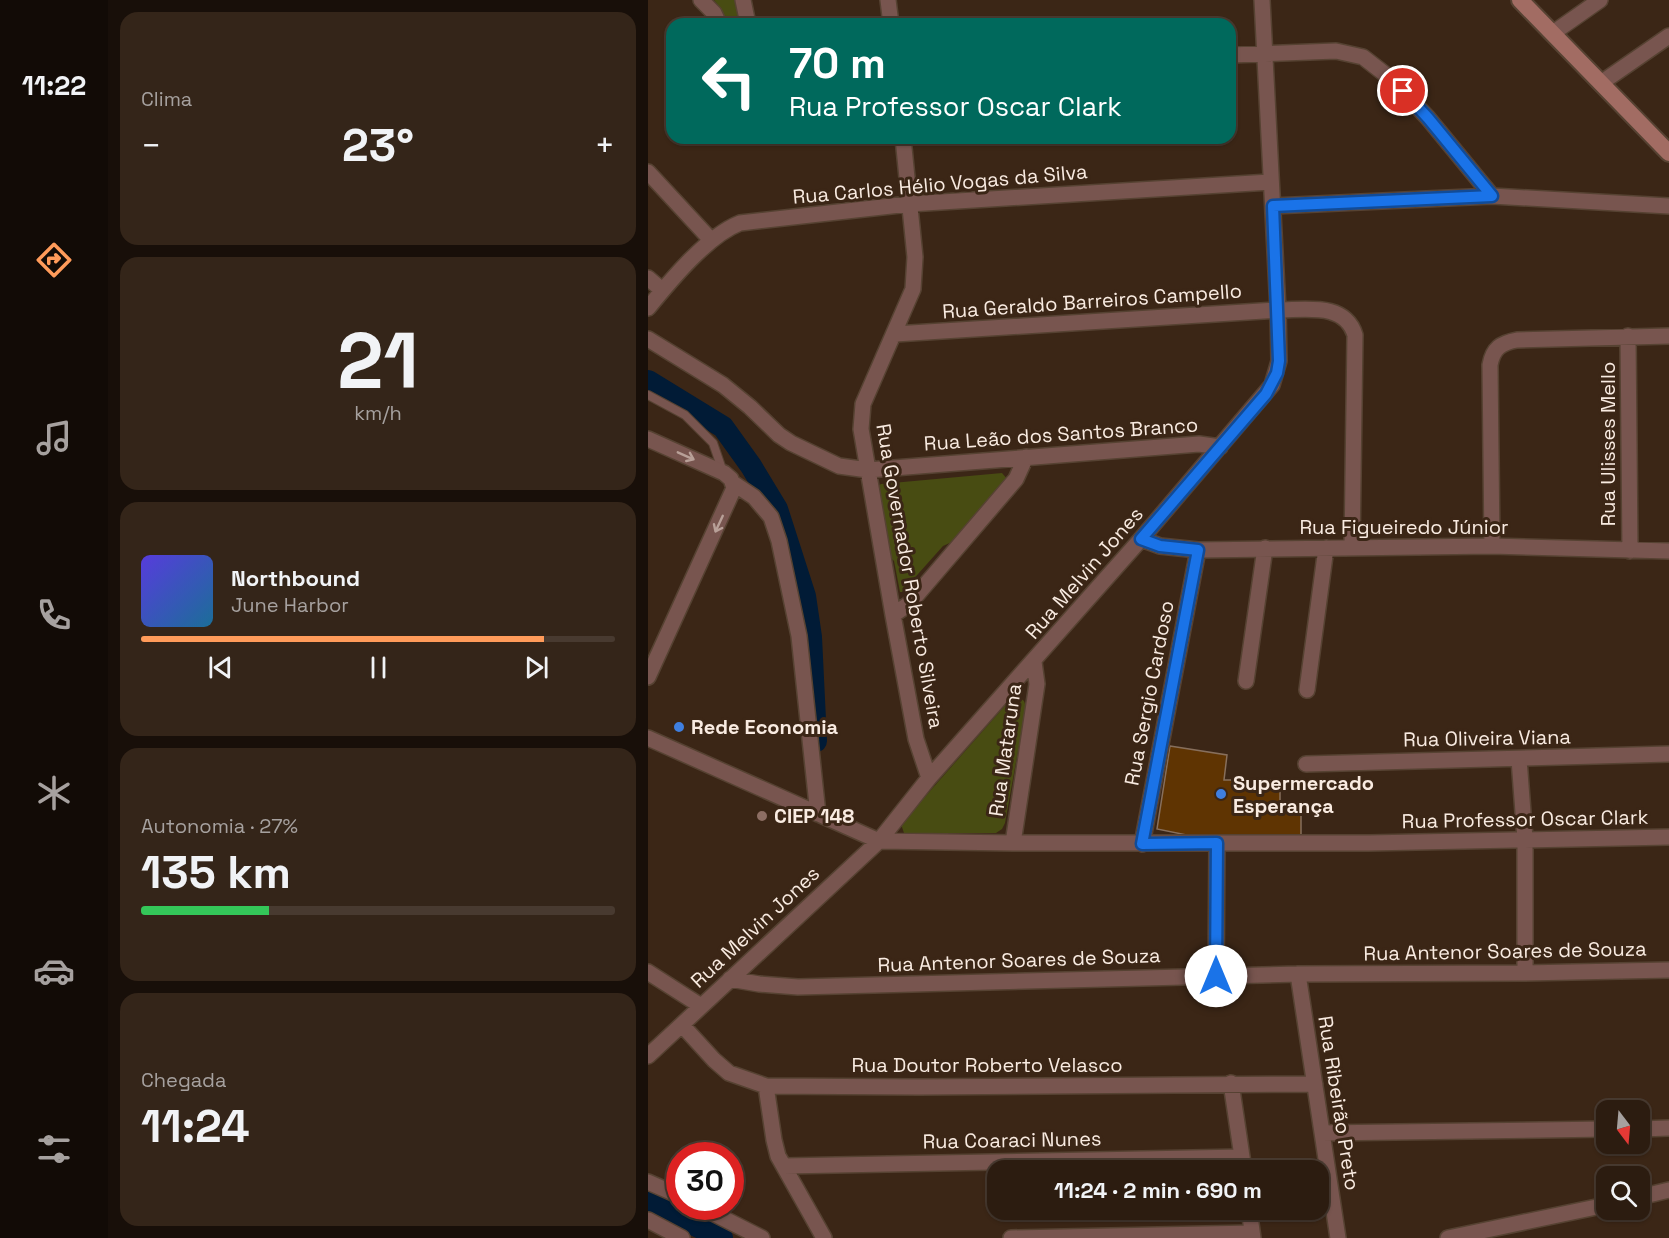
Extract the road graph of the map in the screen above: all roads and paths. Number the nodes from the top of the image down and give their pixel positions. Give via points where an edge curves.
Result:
1 (701, 0) edge
2 (743, 0) edge
3 (888, 0) edge
4 (1262, 0) edge
5 (1520, 0) edge
6 (1600, 0) edge
7 (716, 18) edge
8 (747, 18) edge
9 (890, 18) edge
10 (1553, 33) junction
11 (1669, 36) edge
12 (1265, 53) junction
13 (1236, 55) edge
14 (1601, 83) junction
15 (904, 144) edge
16 (1669, 153) edge
17 (648, 172) edge
18 (1270, 182) junction
19 (1492, 196) junction
20 (909, 204) junction
21 (1273, 206) junction
22 (1669, 206) edge
23 (711, 240) junction
24 (648, 278) edge
25 (662, 290) junction
26 (648, 308) edge
27 (1278, 310) junction
28 (895, 334) junction
29 (1628, 336) junction
30 (1669, 336) edge
31 (648, 339) edge
32 (648, 395) edge
33 (648, 439) edge
34 (1220, 447) junction
35 (1026, 457) junction
36 (868, 470) junction
37 (728, 478) junction
38 (1141, 539) junction
39 (1492, 546) junction
40 (1265, 548) junction
41 (1326, 548) junction
42 (1352, 548) junction
43 (1198, 550) junction
44 (1630, 551) junction
45 (1669, 551) edge
46 (893, 615) junction
47 (1034, 662) junction
48 (648, 677) edge
49 (1246, 681) dead end
50 (1307, 690) dead end
51 (648, 738) edge
52 (1669, 754) edge
53 (1520, 759) junction
54 (1306, 764) dead end
55 (929, 778) junction
56 (818, 814) junction
57 (1669, 837) edge
58 (1525, 839) junction
59 (879, 841) junction
60 (1013, 843) junction
61 (1217, 843) junction
62 (1142, 844) junction
63 (1669, 970) edge
64 (648, 972) edge
65 (1525, 973) junction
66 (1298, 974) junction
67 (1216, 976) junction
68 (730, 979) junction
69 (701, 1006) junction
70 (682, 1026) junction
71 (648, 1056) edge
72 (1231, 1083) junction
73 (1315, 1084) junction
74 (766, 1086) junction
75 (1669, 1128) edge
76 (1596, 1129) edge
77 (1650, 1129) edge
78 (1322, 1133) junction
79 (1243, 1160) edge
80 (987, 1165) edge
81 (784, 1166) junction
82 (648, 1182) edge
83 (666, 1190) edge
84 (1669, 1190) edge
85 (1650, 1195) edge
86 (1596, 1206) edge
87 (648, 1220) edge
88 (727, 1220) edge
89 (1251, 1220) edge
90 (1253, 1236) edge
91 (682, 1238) edge
92 (762, 1238) edge
93 (824, 1238) edge
94 (1011, 1238) edge
95 (1338, 1238) edge
96 (1448, 1238) edge

1 - 7 street
2 - 8 street
3 - 9 street
4 - 12 street, Rua Melvin Jones
5 - 10 main road
6 - 10 street
10 - 14 main road
11 - 14 street
12 - 13 street
12 - 18 street, Rua Melvin Jones
12 - 19 street via 1336,51 1363,57 1390,78 1428,118
14 - 16 main road
15 - 20 street, Rua Governador Roberto Silveira
17 - 23 street
18 - 20 street, Rua Carlos Hélio Vogas da Silva
18 - 21 street, Rua Melvin Jones
19 - 21 street
19 - 22 street
20 - 23 street, Rua Carlos Hélio Vogas da Silva via 740,223
20 - 28 street, Rua Governador Roberto Silveira via 915,273 913,289
21 - 27 street, Rua Melvin Jones
23 - 25 street, Rua Carlos Hélio Vogas da Silva
24 - 25 street
25 - 26 street, Rua Carlos Hélio Vogas da Silva
27 - 28 street, Rua Geraldo Barreiros Campello
27 - 34 street, Rua Melvin Jones via 1277,373 1266,394
27 - 42 street, Rua Geraldo Barreiros Campello via 1325,309 1347,320 1355,335
28 - 36 street, Rua Governador Roberto Silveira via 863,404 861,429
29 - 30 street
29 - 39 street via 1517,340 1505,342 1494,351 1490,365
29 - 44 street, Rua Ulisses Mello
31 - 36 street, Rua Leão dos Santos Branco via 723,385 791,443 839,466
32 - 37 lane via 685,415 713,443
33 -> 37 street
34 - 35 street, Rua Leão dos Santos Branco via 1199,444
34 - 38 street, Rua Melvin Jones
35 - 36 street, Rua Leão dos Santos Branco
35 - 46 street via 1016,479 909,604
36 - 46 street, Rua Governador Roberto Silveira
37 -> 48 street via 734,492
37 - 56 street via 754,497 771,517 779,541 799,636
38 - 43 street, Rua Figueiredo Júnior via 1160,546
38 - 47 street, Rua Melvin Jones
39 - 42 street, Rua Figueiredo Júnior
39 - 44 street, Rua Figueiredo Júnior
40 - 41 street, Rua Figueiredo Júnior
40 - 43 street, Rua Figueiredo Júnior
40 - 49 street
41 - 42 street, Rua Figueiredo Júnior
41 - 50 street
43 - 62 street, Rua Sergio Cardoso
44 - 45 street, Rua Figueiredo Júnior
46 - 55 street, Rua Governador Roberto Silveira via 916,739
47 - 55 street, Rua Melvin Jones
47 - 60 street, Rua Mataruna via 1037,679
51 - 56 street, Rua Professor Oscar Clark
52 - 53 street, Rua Oliveira Viana
53 - 54 street, Rua Oliveira Viana
53 - 58 street
55 - 59 street, Rua Melvin Jones
56 - 59 street, Rua Professor Oscar Clark
57 - 58 street, Rua Professor Oscar Clark
58 - 61 street, Rua Professor Oscar Clark
58 - 65 street
59 - 60 street, Rua Professor Oscar Clark
59 - 68 street, Rua Melvin Jones
60 - 62 street, Rua Professor Oscar Clark
61 - 62 street, Rua Professor Oscar Clark
61 - 67 street
63 - 65 street, Rua Antenor Soares de Souza
64 - 69 street
65 - 66 street, Rua Antenor Soares de Souza
66 - 67 street, Rua Antenor Soares de Souza
66 - 73 street, Rua Ribeirão Preto
67 - 68 street, Rua Antenor Soares de Souza via 798,987
68 - 69 street, Rua Melvin Jones
69 - 70 street, Rua Melvin Jones
70 - 71 street, Rua Melvin Jones
70 - 74 street, Rua Doutor Roberto Velasco via 729,1073
72 - 73 street, Rua Doutor Roberto Velasco
72 - 74 street, Rua Doutor Roberto Velasco
72 - 79 street
73 - 78 street, Rua Ribeirão Preto
74 - 81 street via 774,1140
75 - 77 street
76 - 78 street
78 - 95 street, Rua Ribeirão Preto
80 - 81 street, Rua Coaraci Nunes
81 - 93 street
82 - 83 street
84 - 85 street
86 - 96 street
87 - 91 street
88 - 92 street
89 - 90 street
90 - 94 street

